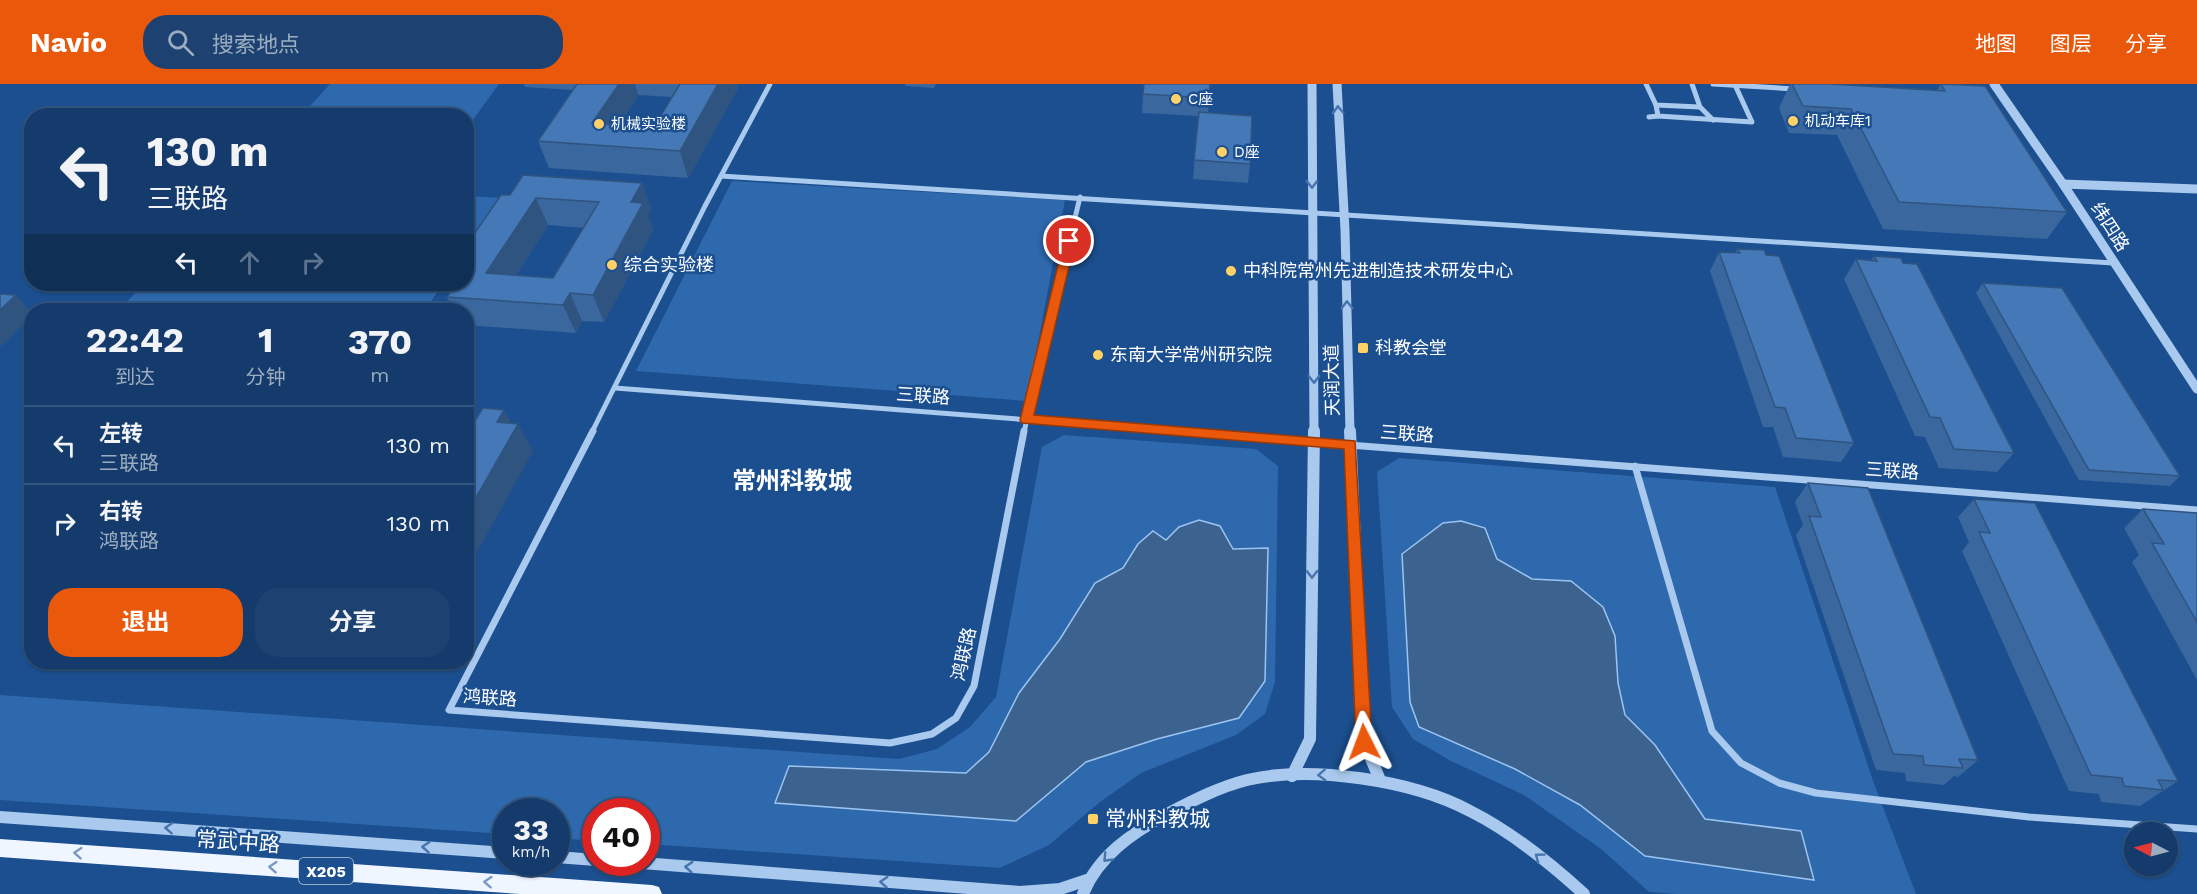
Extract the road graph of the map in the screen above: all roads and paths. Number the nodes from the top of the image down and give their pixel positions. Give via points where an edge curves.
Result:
1 (770, 84) edge
2 (1312, 84) edge
3 (1337, 84) edge
4 (1646, 84) edge
5 (1692, 84) edge
6 (1713, 84) edge
7 (1994, 84) edge
8 (1735, 85) edge
9 (1804, 89) edge
10 (1656, 105) junction
11 (1700, 107) junction
12 (1658, 116) junction
13 (1649, 117) dead end
14 (1713, 120) junction
15 (721, 176) junction
16 (2063, 184) junction
17 (2197, 189) edge
18 (1080, 197) junction
19 (1312, 211) junction
20 (1343, 214) junction
21 (2114, 263) junction
22 (615, 388) junction
23 (2197, 389) edge
24 (1026, 420) junction
25 (1314, 442) junction
26 (1350, 444) junction
27 (1635, 466) junction
28 (2197, 510) edge
29 (474, 662) edge
30 (470, 669) edge
31 (1292, 776) junction
32 (1380, 780) junction
33 (0, 817) edge
34 (2197, 830) edge
35 (0, 848) edge
36 (492, 852) edge
37 (660, 864) edge
38 (1087, 880) junction
39 (652, 894) edge
40 (1083, 894) edge
41 (1584, 894) edge

1 - 15 street
2 -> 19 street, 天润大道
20 -> 3 street, 天润大道
4 - 10 street
5 - 11 street
6 - 8 street
7 - 16 street, 纬四路 via 2001,100
8 - 9 street
8 - 14 street via 1752,122
10 - 11 street
10 - 12 street
11 - 14 street
12 - 13 street
12 - 14 street
15 - 18 street
15 - 22 street
16 - 17 street
16 - 21 street, 纬四路
18 - 19 street
18 - 24 street, 鸿联路
19 - 20 street
19 -> 25 street, 天润大道
20 - 21 street
26 -> 20 street, 天润大道
21 - 23 street, 纬四路
22 - 24 street, 三联路
22 - 29 street, 鸿联路
24 - 25 street, 三联路
24 - 30 street, 鸿联路 via 974,687 956,718 932,734 890,743 449,710
25 - 26 street, 三联路
25 -> 31 street, 天润大道 via 1310,739
26 - 27 street, 三联路
26 - 32 street, 天润大道 via 1364,742
27 - 28 street, 三联路
27 - 34 street via 1712,731 1741,763 1779,783 1816,793 2029,817
32 -> 31 street via 1334,774
31 -> 38 street via 1256,778 1190,801 1132,834
41 -> 32 street via 1470,810
36 -> 33 street
39 -> 35 main road, 常武中路 / X205
38 -> 37 street via 1060,889 1020,892
38 - 40 street

